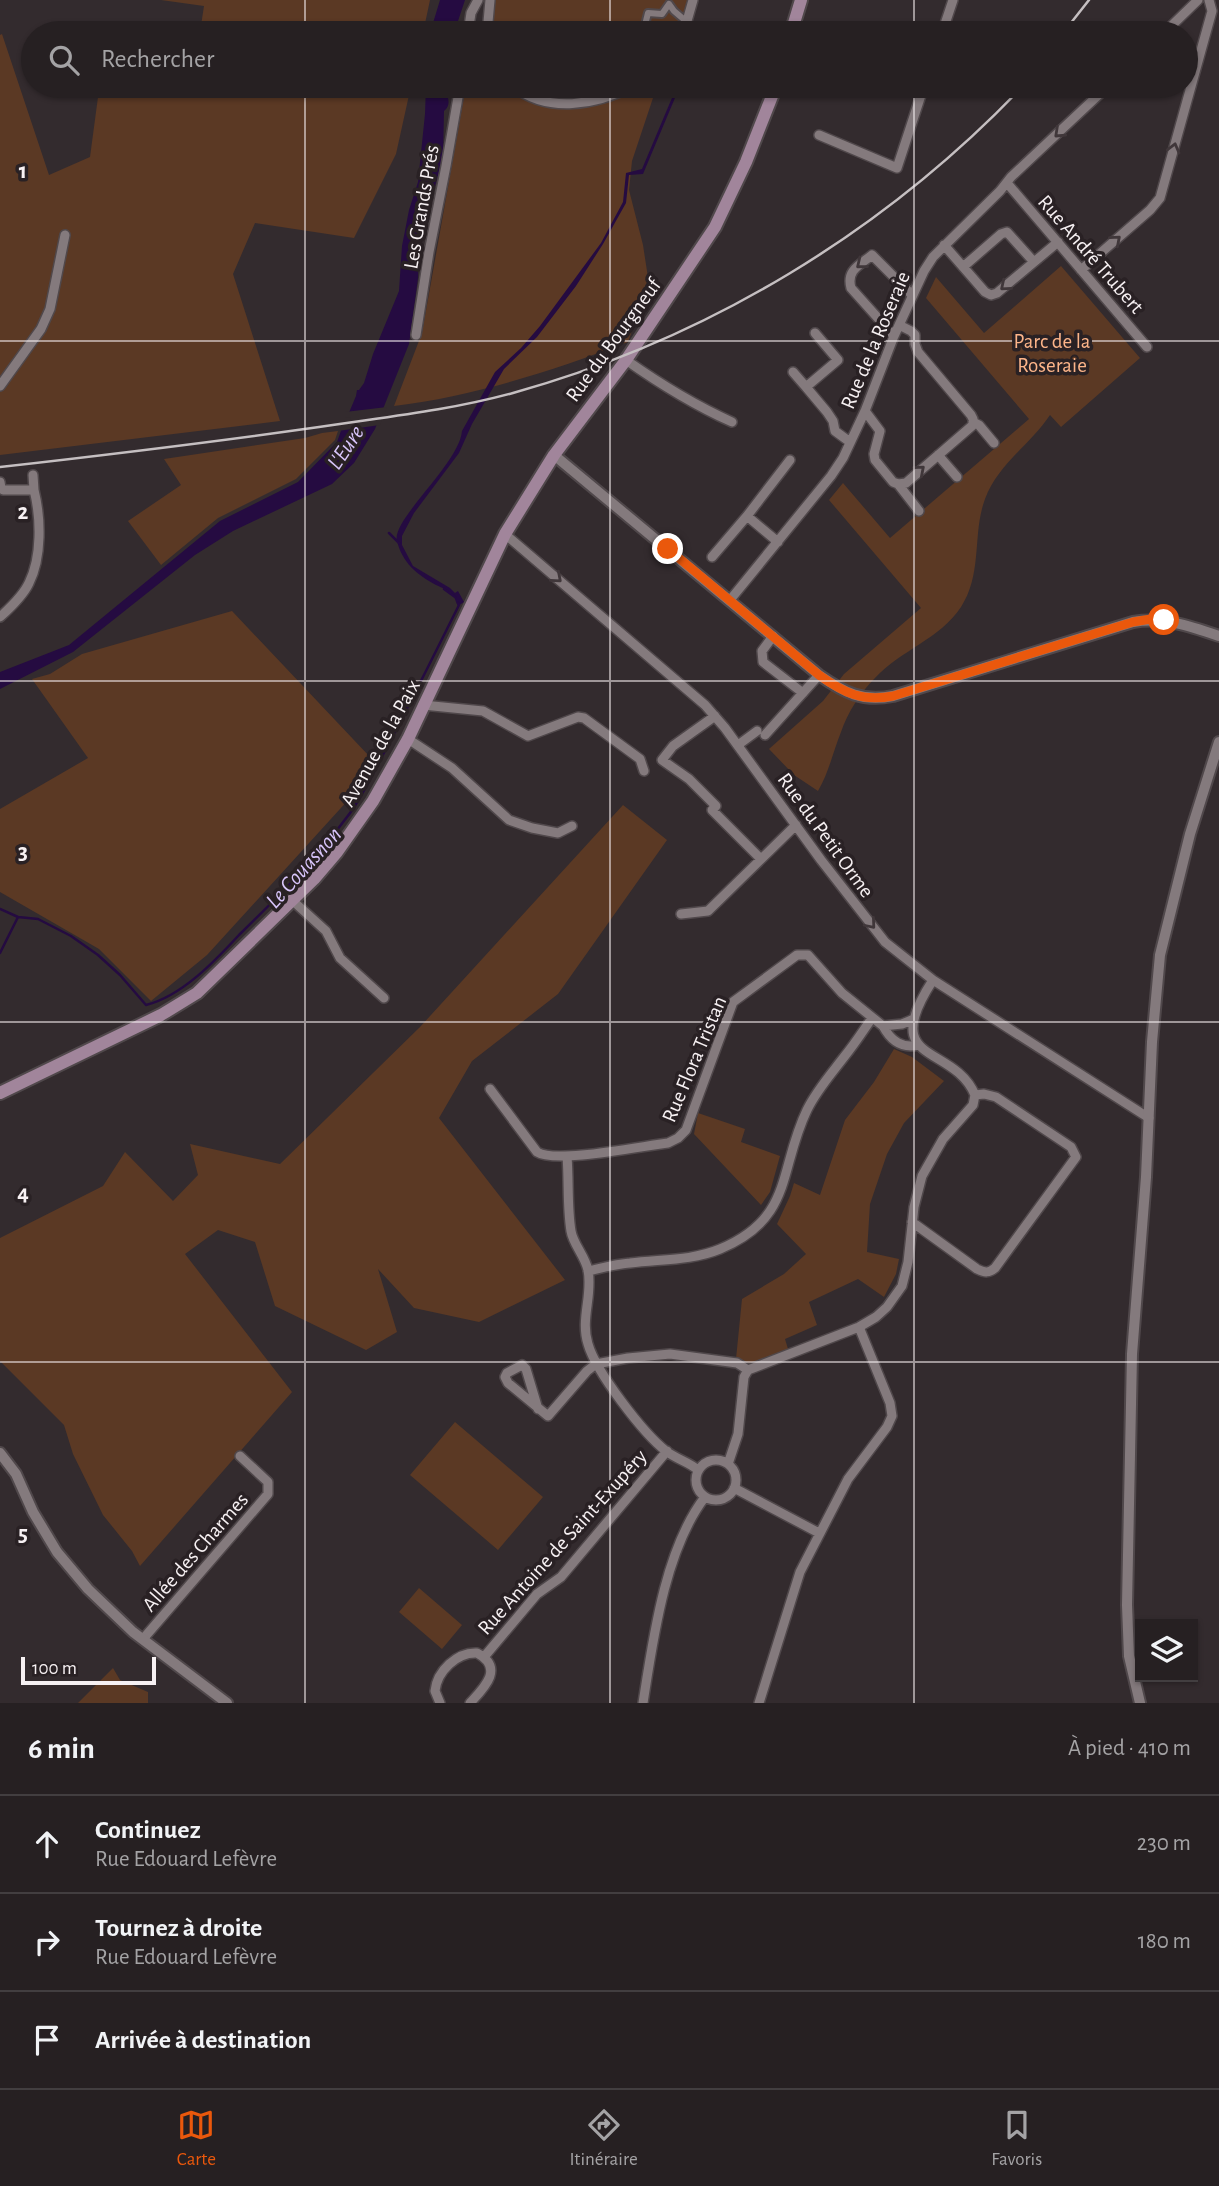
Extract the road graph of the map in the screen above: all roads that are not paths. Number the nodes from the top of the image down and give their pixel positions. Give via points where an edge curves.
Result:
1 (478, 0) edge
2 (490, 0) edge
3 (693, 0) edge
4 (801, 0) edge
5 (953, 0) edge
6 (1198, 0) edge
7 (1209, 0) edge
8 (670, 2) edge
9 (470, 21) edge
10 (487, 21) edge
11 (646, 21) edge
12 (681, 21) edge
13 (688, 21) edge
14 (795, 21) edge
15 (946, 21) edge
16 (1176, 21) edge
17 (1198, 61) edge
18 (458, 98) edge
19 (533, 98) edge
20 (603, 98) edge
21 (768, 98) edge
22 (920, 98) edge
23 (1095, 98) edge
24 (1188, 98) edge
25 (819, 135) dead end
26 (1007, 183) junction
27 (65, 235) dead end
28 (1058, 242) junction
29 (944, 246) junction
30 (1034, 262) junction
31 (963, 267) junction
32 (1081, 270) junction
33 (912, 295) junction
34 (899, 325) junction
35 (816, 333) dead end
36 (416, 335) dead end
37 (894, 336) junction
38 (1147, 347) dead end
39 (626, 360) junction
40 (793, 373) dead end
41 (0, 386) edge
42 (806, 387) junction
43 (865, 411) junction
44 (732, 422) dead end
45 (973, 422) junction
46 (850, 442) junction
47 (994, 443) dead end
48 (555, 454) junction
49 (938, 455) junction
50 (790, 460) dead end
51 (33, 475) dead end
52 (957, 477) dead end
53 (0, 482) edge
54 (898, 484) junction
55 (0, 488) edge
56 (34, 490) junction
57 (919, 512) dead end
58 (747, 516) junction
59 (505, 534) junction
60 (778, 542) junction
61 (712, 557) dead end
62 (730, 600) junction
63 (469, 611) joint
64 (0, 617) edge
65 (773, 636) junction
66 (1219, 636) edge
67 (819, 675) junction
68 (803, 693) junction
69 (423, 705) junction
70 (715, 716) junction
71 (408, 739) junction
72 (1219, 743) edge
73 (738, 745) junction
74 (644, 771) dead end
75 (796, 825) junction
76 (572, 826) dead end
77 (761, 859) junction
78 (293, 901) junction
79 (681, 914) dead end
80 (933, 980) junction
81 (384, 998) dead end
82 (872, 1018) junction
83 (914, 1018) junction
84 (883, 1026) junction
85 (919, 1045) junction
86 (489, 1089) dead end
87 (0, 1093) edge
88 (975, 1094) junction
89 (1149, 1118) junction
90 (567, 1156) junction
91 (912, 1222) junction
92 (588, 1271) junction
93 (859, 1327) junction
94 (596, 1364) junction
95 (748, 1370) junction
96 (538, 1409) junction
97 (667, 1451) junction
98 (0, 1453) edge
99 (240, 1456) dead end
100 (728, 1464) junction
101 (698, 1470) junction
102 (734, 1488) junction
103 (705, 1497) junction
104 (819, 1533) junction
105 (143, 1639) junction
106 (484, 1657) junction
107 (227, 1703) edge
108 (440, 1703) edge
109 (470, 1703) edge
110 (643, 1703) edge
111 (759, 1703) edge
112 (1140, 1703) edge

1 - 9 street
2 - 10 street
3 - 13 street
4 - 14 main road
5 - 15 street
6 - 16 street
17 -> 7 street via 1212,11
8 - 11 street via 662,14 648,13
8 - 12 street
18 - 36 street, Les Grands Prés
19 - 20 street via 564,104
21 - 39 main road, Rue du Bourgneuf via 721,216
22 - 25 street via 897,168
23 -> 26 street, Rue de la Roseraie
32 -> 24 street via 1160,198
26 - 28 street, Rue André Trubert
26 - 29 street, Rue de la Roseraie
27 - 41 street via 50,309
28 - 30 street
28 - 32 street, Rue André Trubert
29 - 31 street
29 - 33 street, Rue de la Roseraie
30 -> 31 street via 991,295
30 - 31 street via 1007,232
32 - 38 street, Rue André Trubert
33 - 34 street, Rue de la Roseraie
33 -> 37 street via 872,255 850,274 851,288
34 - 37 street, Rue de la Roseraie
34 - 45 street via 915,335 918,352
35 - 42 street via 838,360
37 - 43 street, Rue de la Roseraie
39 - 44 street
39 - 48 main road, Rue du Bourgneuf
40 - 42 street
42 - 46 street via 827,412 835,431
43 - 46 street, Rue de la Roseraie
43 - 54 street via 880,431 875,460
45 - 47 street
45 - 49 street
46 - 60 street, Rue de la Roseraie via 831,477
48 - 59 main road, Rue du Bourgneuf
48 - 62 street
49 - 52 street
54 -> 49 street
50 - 58 street
51 - 56 street
53 - 55 street
54 - 57 street
55 - 56 street
56 - 64 street via 35,569 28,586
58 - 60 street
58 - 61 street
59 - 63 main road, Rue du Bourgneuf
59 -> 70 street, Rue du Petit Orme
60 - 62 street, Rue de la Roseraie
62 - 65 street
63 - 69 main road, Avenue de la Paix
65 - 67 street
65 - 68 street via 762,651 763,662
66 - 67 street via 1164,620 1133,622 881,698 849,693
67 - 68 street
68 - 73 street via 761,733
69 - 71 main road, Avenue de la Paix
69 - 74 street via 484,711 528,736 584,718 639,759
70 - 73 street, Rue du Petit Orme
70 - 77 street via 673,746 663,760 716,806 712,810
71 - 76 street via 452,768 509,820 558,833
71 - 78 main road, Avenue de la Paix via 337,852
72 - 89 street via 1190,834 1160,955
73 - 75 street, Rue du Petit Orme
75 - 77 street
75 -> 80 street, Rue du Petit Orme via 885,942
77 - 79 street via 708,911
78 - 81 street via 326,930 340,958
78 - 87 main road, Avenue de la Paix via 197,993
80 - 83 street
80 - 89 street, Rue du Petit Orme
82 - 84 street, Rue Flora Tristan
82 - 90 street, Rue Flora Tristan via 808,955 797,955 733,1002 692,1116 678,1138
82 - 92 street via 807,1109 779,1198 749,1233 702,1255
83 - 84 street
83 - 85 street
84 - 85 street, Rue Flora Tristan via 897,1043
85 - 88 street, Rue Flora Tristan via 966,1077
86 - 90 street, Rue Flora Tristan via 537,1152
88 - 91 street via 970,1111 948,1132 930,1160 917,1190
88 - 91 street via 996,1097 1071,1147 1076,1157 990,1272 977,1269
89 - 112 street via 1132,1354 1127,1605 1129,1656
90 - 92 street via 571,1234
91 - 93 street via 902,1286 887,1307
92 - 94 street via 587,1343
93 - 95 street
93 - 104 street via 892,1416 848,1479
94 - 95 street via 670,1354 737,1363
94 - 96 street via 548,1416
94 - 97 street
95 - 100 street via 738,1434
96 - 96 street via 508,1383 507,1373 523,1365
97 - 101 street
97 - 106 street, Rue Antoine de Saint-Exupéry via 561,1577 537,1594
98 - 105 street via 57,1552 109,1611
99 - 105 street, Allée des Charmes via 268,1482 268,1494
100 - 101 street via 715,1460
100 - 102 street via 735,1475
101 - 103 street via 697,1488
102 - 103 street via 718,1500
102 - 104 street
103 - 110 street via 671,1564
104 - 111 street via 800,1572
105 - 107 street
106 - 108 street, Rue Antoine de Saint-Exupéry via 465,1653 452,1662 436,1684
106 - 109 street, Rue Antoine de Saint-Exupéry via 490,1667 489,1679

